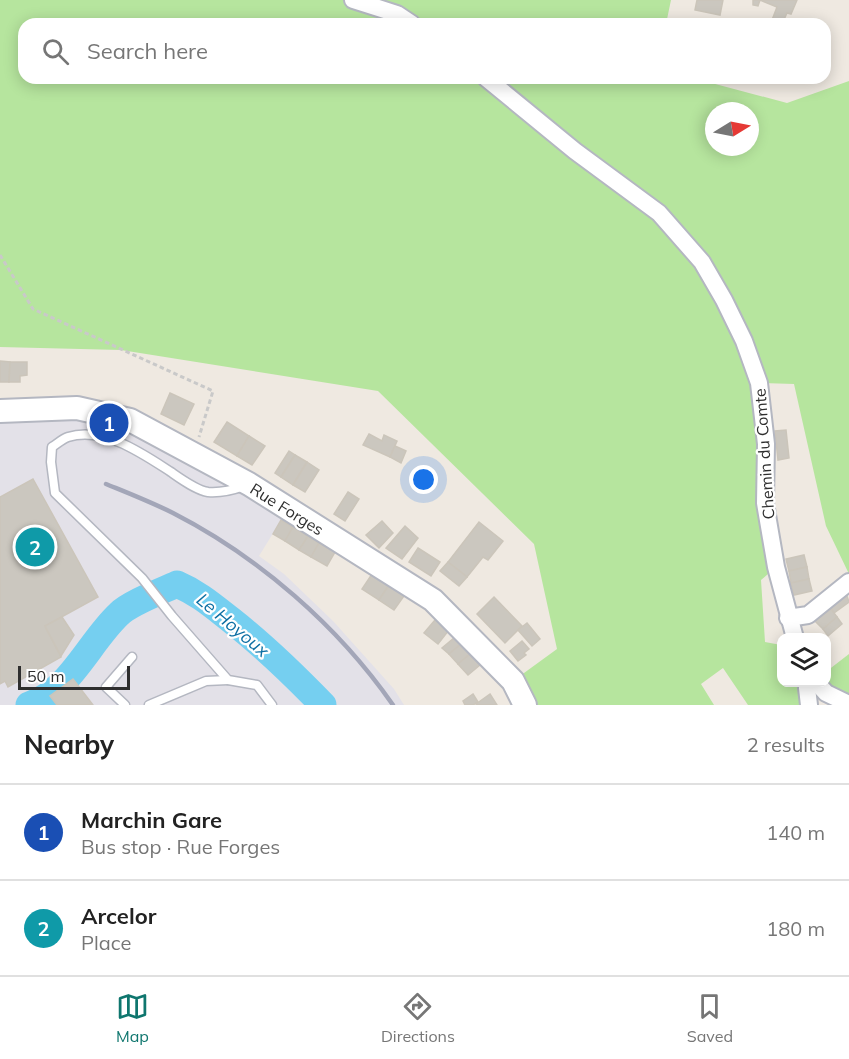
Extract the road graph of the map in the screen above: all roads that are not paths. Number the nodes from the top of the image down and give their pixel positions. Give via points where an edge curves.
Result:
1 (353, 0) edge
2 (403, 18) edge
3 (493, 84) edge
4 (0, 411) edge
5 (249, 484) junction
6 (849, 582) edge
7 (788, 618) junction
8 (793, 633) edge
9 (132, 657) dead end
10 (228, 680) junction
11 (807, 687) edge
12 (821, 687) edge
13 (849, 704) edge
14 (125, 705) edge
15 (148, 705) edge
16 (272, 705) edge
17 (525, 705) edge
18 (809, 705) edge

1 - 2 street
3 - 7 street, Chemin du Comte via 659,213 702,262 724,300 759,383 766,444 765,503
4 - 5 main road, Rue Forges via 77,408 130,420
5 - 10 lane via 229,491 206,492 111,439 67,437 52,447 55,493 142,578
5 - 17 main road, Rue Forges via 433,600 513,681
6 - 7 street via 808,615
7 - 8 street, Chemin du Comte
9 - 14 lane via 106,687
10 - 15 lane via 206,681
10 - 16 lane via 257,685
11 - 18 street
12 - 13 street

